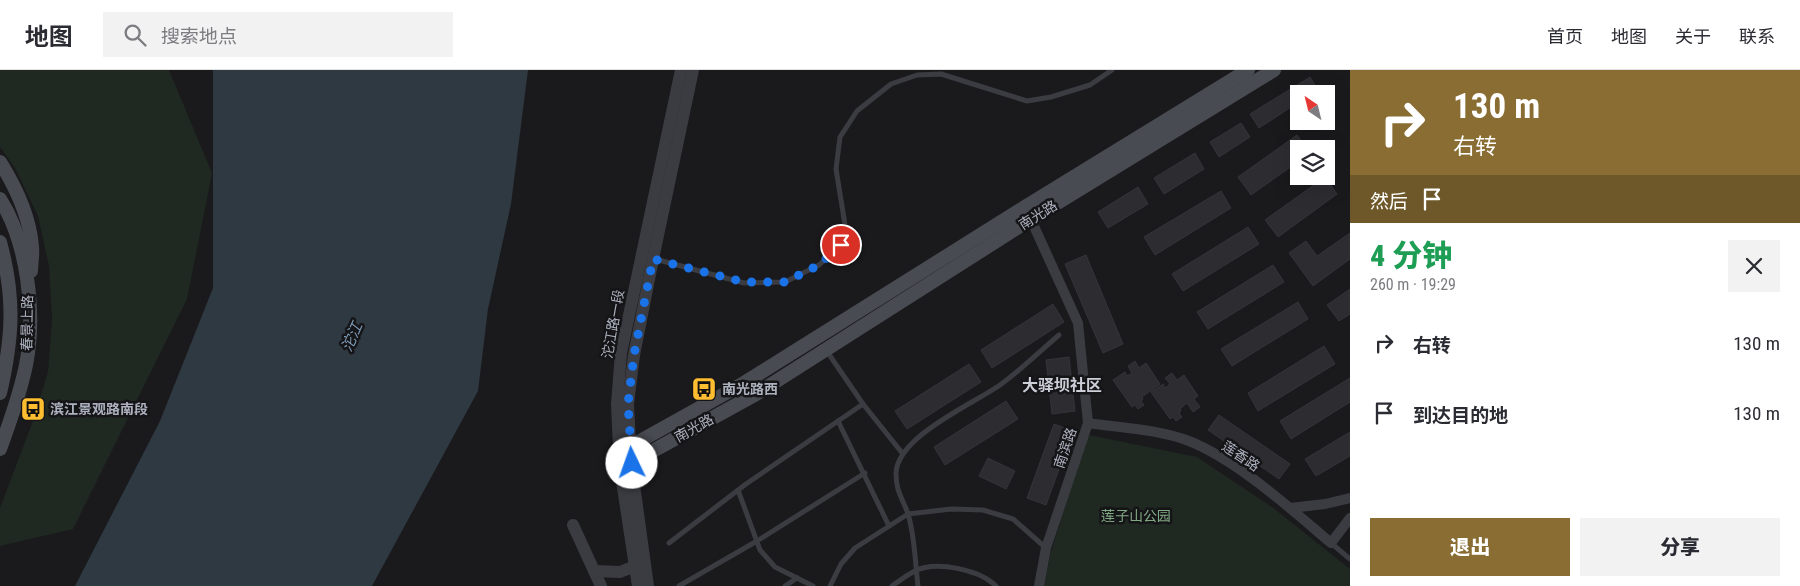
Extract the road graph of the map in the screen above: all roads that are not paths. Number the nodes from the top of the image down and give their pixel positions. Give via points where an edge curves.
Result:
1 (681, 70) edge
2 (693, 70) edge
3 (954, 70) edge
4 (1112, 70) edge
5 (1248, 70) edge
6 (1274, 70) edge
7 (950, 77) junction
8 (0, 162) edge
9 (0, 199) edge
10 (1028, 213) junction
11 (0, 242) edge
12 (647, 256) junction
13 (3, 260) edge
14 (29, 302) junction
15 (1058, 335) dead end
16 (825, 349) junction
17 (0, 392) edge
18 (863, 404) junction
19 (838, 421) junction
20 (1088, 423) junction
21 (631, 446) junction
22 (0, 449) edge
23 (903, 454) junction
24 (626, 465) junction
25 (865, 473) junction
26 (738, 490) junction
27 (1350, 498) edge
28 (1290, 508) junction
29 (908, 514) junction
30 (1350, 518) edge
31 (573, 525) dead end
32 (889, 526) junction
33 (757, 541) junction
34 (669, 543) dead end
35 (1331, 543) junction
36 (1046, 548) junction
37 (1350, 559) edge
38 (634, 566) junction
39 (916, 570) junction
40 (594, 571) junction
41 (797, 578) junction
42 (601, 586) edge
43 (638, 586) edge
44 (648, 586) edge
45 (679, 586) edge
46 (785, 586) edge
47 (813, 586) edge
48 (830, 586) edge
49 (892, 586) edge
50 (918, 586) edge
51 (996, 586) edge
52 (1039, 586) edge

1 - 12 street, 沱江路一段
2 - 12 street, 沱江路一段
3 - 7 lane
4 - 7 lane via 1090,85 1027,101
5 - 10 main road, 南光路
6 - 10 main road, 南光路
7 - 12 lane via 917,75 891,84 857,111 840,137 836,169 846,231 841,245 819,265 785,282 744,282
8 - 14 main road via 19,199 32,247
9 - 14 main road, 春景上路 via 22,251
10 - 16 main road, 南光路
10 - 20 street, 南滨路 via 1078,323
10 - 21 main road, 南光路 via 744,383
11 - 13 main road, 春景上路
12 - 21 street, 沱江路一段 via 628,404
12 - 24 street, 沱江路一段 via 621,353 617,404
13 - 17 main road, 春景上路 via 10,285 12,318
14 - 22 main road, 春景上路 via 26,364
15 - 23 lane via 1000,385 922,434
16 - 18 lane
16 - 24 main road, 南光路 via 756,394
18 - 19 lane
18 - 23 lane
19 - 25 lane
19 - 26 lane
20 - 28 street, 莲香路 via 1160,433 1188,441 1212,452
20 - 36 street, 南滨路
21 - 24 main road
23 - 29 lane via 896,472 898,493
24 - 38 street, 沱江路一段
24 - 44 street, 沱江路一段
25 - 32 lane
25 - 33 lane
26 - 33 lane
26 - 34 lane
27 - 28 street
28 - 35 street, 莲香路
29 - 32 lane
29 - 36 lane via 950,509 983,510 1013,519
29 - 39 lane
30 - 35 street
31 - 40 street
32 - 48 lane via 855,548 841,564
33 - 41 lane via 760,550 775,567
33 - 45 lane
35 - 37 lane
36 - 52 street, 南滨路
38 - 40 street via 620,572
38 - 43 street, 沱江路一段
39 - 49 lane
39 - 50 lane
39 - 51 lane via 950,568 978,574
40 - 42 street
41 - 46 lane
41 - 47 lane

